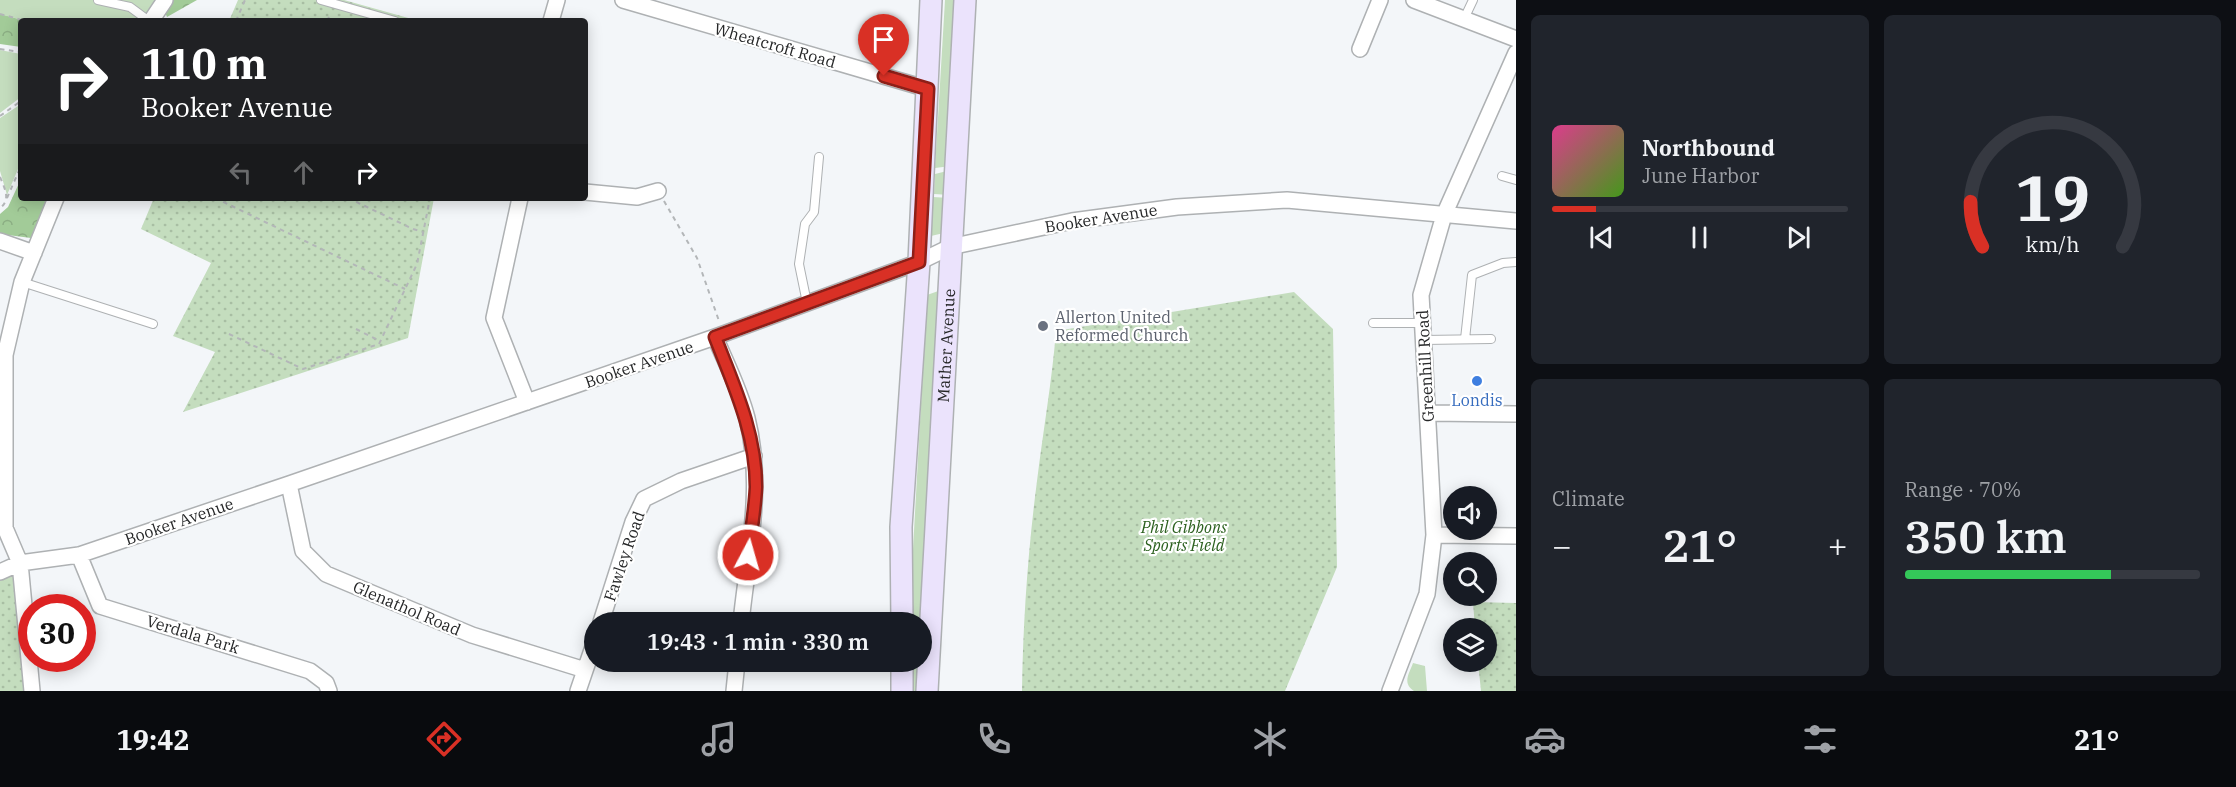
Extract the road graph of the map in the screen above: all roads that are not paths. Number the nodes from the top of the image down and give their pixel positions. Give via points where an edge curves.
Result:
1 (98, 0) edge
2 (165, 0) edge
3 (321, 0) edge
4 (557, 0) edge
5 (623, 0) edge
6 (931, 0) edge
7 (965, 0) edge
8 (1380, 0) edge
9 (1414, 0) edge
10 (1473, 0) edge
11 (146, 18) edge
12 (152, 18) edge
13 (384, 18) edge
14 (553, 18) edge
15 (1464, 19) junction
16 (1516, 39) edge
17 (1360, 50) dead end
18 (1516, 52) edge
19 (928, 89) junction
20 (819, 157) dead end
21 (1502, 176) dead end
22 (1516, 180) edge
23 (658, 191) road end
24 (588, 192) edge
25 (55, 201) edge
26 (519, 201) edge
27 (1444, 215) junction
28 (1516, 221) edge
29 (0, 241) edge
30 (950, 247) junction
31 (34, 253) junction
32 (919, 262) junction
33 (1516, 262) edge
34 (22, 282) junction
35 (807, 303) junction
36 (1373, 323) dead end
37 (1423, 323) junction
38 (153, 324) dead end
39 (720, 335) junction
40 (1465, 339) junction
41 (1491, 339) dead end
42 (1424, 340) junction
43 (3, 355) edge
44 (527, 402) junction
45 (1428, 413) junction
46 (1516, 414) edge
47 (754, 456) junction
48 (289, 484) junction
49 (1434, 535) junction
50 (1516, 536) edge
51 (79, 555) junction
52 (20, 563) junction
53 (0, 572) edge
54 (604, 612) edge
55 (742, 612) edge
56 (902, 612) edge
57 (584, 670) edge
58 (584, 672) edge
59 (736, 672) edge
60 (902, 672) edge
61 (32, 691) edge
62 (329, 691) edge
63 (578, 691) edge
64 (734, 691) edge
65 (902, 691) edge
66 (927, 691) edge
67 (1390, 691) edge

1 - 11 lane via 130,7
2 - 12 street
3 - 13 lane
4 - 14 street
5 - 19 street, Wheatcroft Road
6 - 19 main road, Mather Avenue
7 - 30 main road, Mather Avenue
8 - 17 street
9 - 15 street
10 - 15 lane
15 - 16 street
18 - 27 street, Greenhill Road
19 - 32 main road, Mather Avenue
20 - 35 lane via 814,212 805,224 799,264
21 - 22 lane
23 - 24 street via 637,197
25 - 31 street
26 - 44 street via 494,318
27 - 28 street, Booker Avenue
27 - 30 street, Booker Avenue via 1287,200 1221,204 1072,221
27 - 37 street, Greenhill Road via 1421,295
29 - 31 street
30 - 32 street, Booker Avenue
30 - 66 main road, Mather Avenue
31 - 34 street
32 - 35 street, Booker Avenue
32 - 56 main road, Mather Avenue via 901,527
33 - 40 lane via 1472,275
34 - 38 lane
34 - 43 street
35 - 39 street, Booker Avenue
36 - 37 lane
37 - 42 street, Greenhill Road
39 - 44 street, Booker Avenue
39 - 47 street via 747,417
40 - 41 lane
40 - 42 lane
42 - 45 street, Greenhill Road
43 - 52 street via 5,528
44 - 48 street, Booker Avenue
45 - 46 street
45 - 49 street, Greenhill Road
47 - 54 street, Fawley Road via 681,481 644,499
47 - 55 street via 756,488
48 - 51 street, Booker Avenue
48 - 57 street, Glenathol Road via 303,551 326,574 472,635
49 - 50 street
49 - 67 street, Greenhill Road via 1427,594
51 - 52 street, Booker Avenue
51 - 62 street, Verdala Park via 100,606 310,671 326,683
52 - 53 street, Booker Avenue
52 - 61 street
58 - 63 street
59 - 64 street
60 - 65 main road

